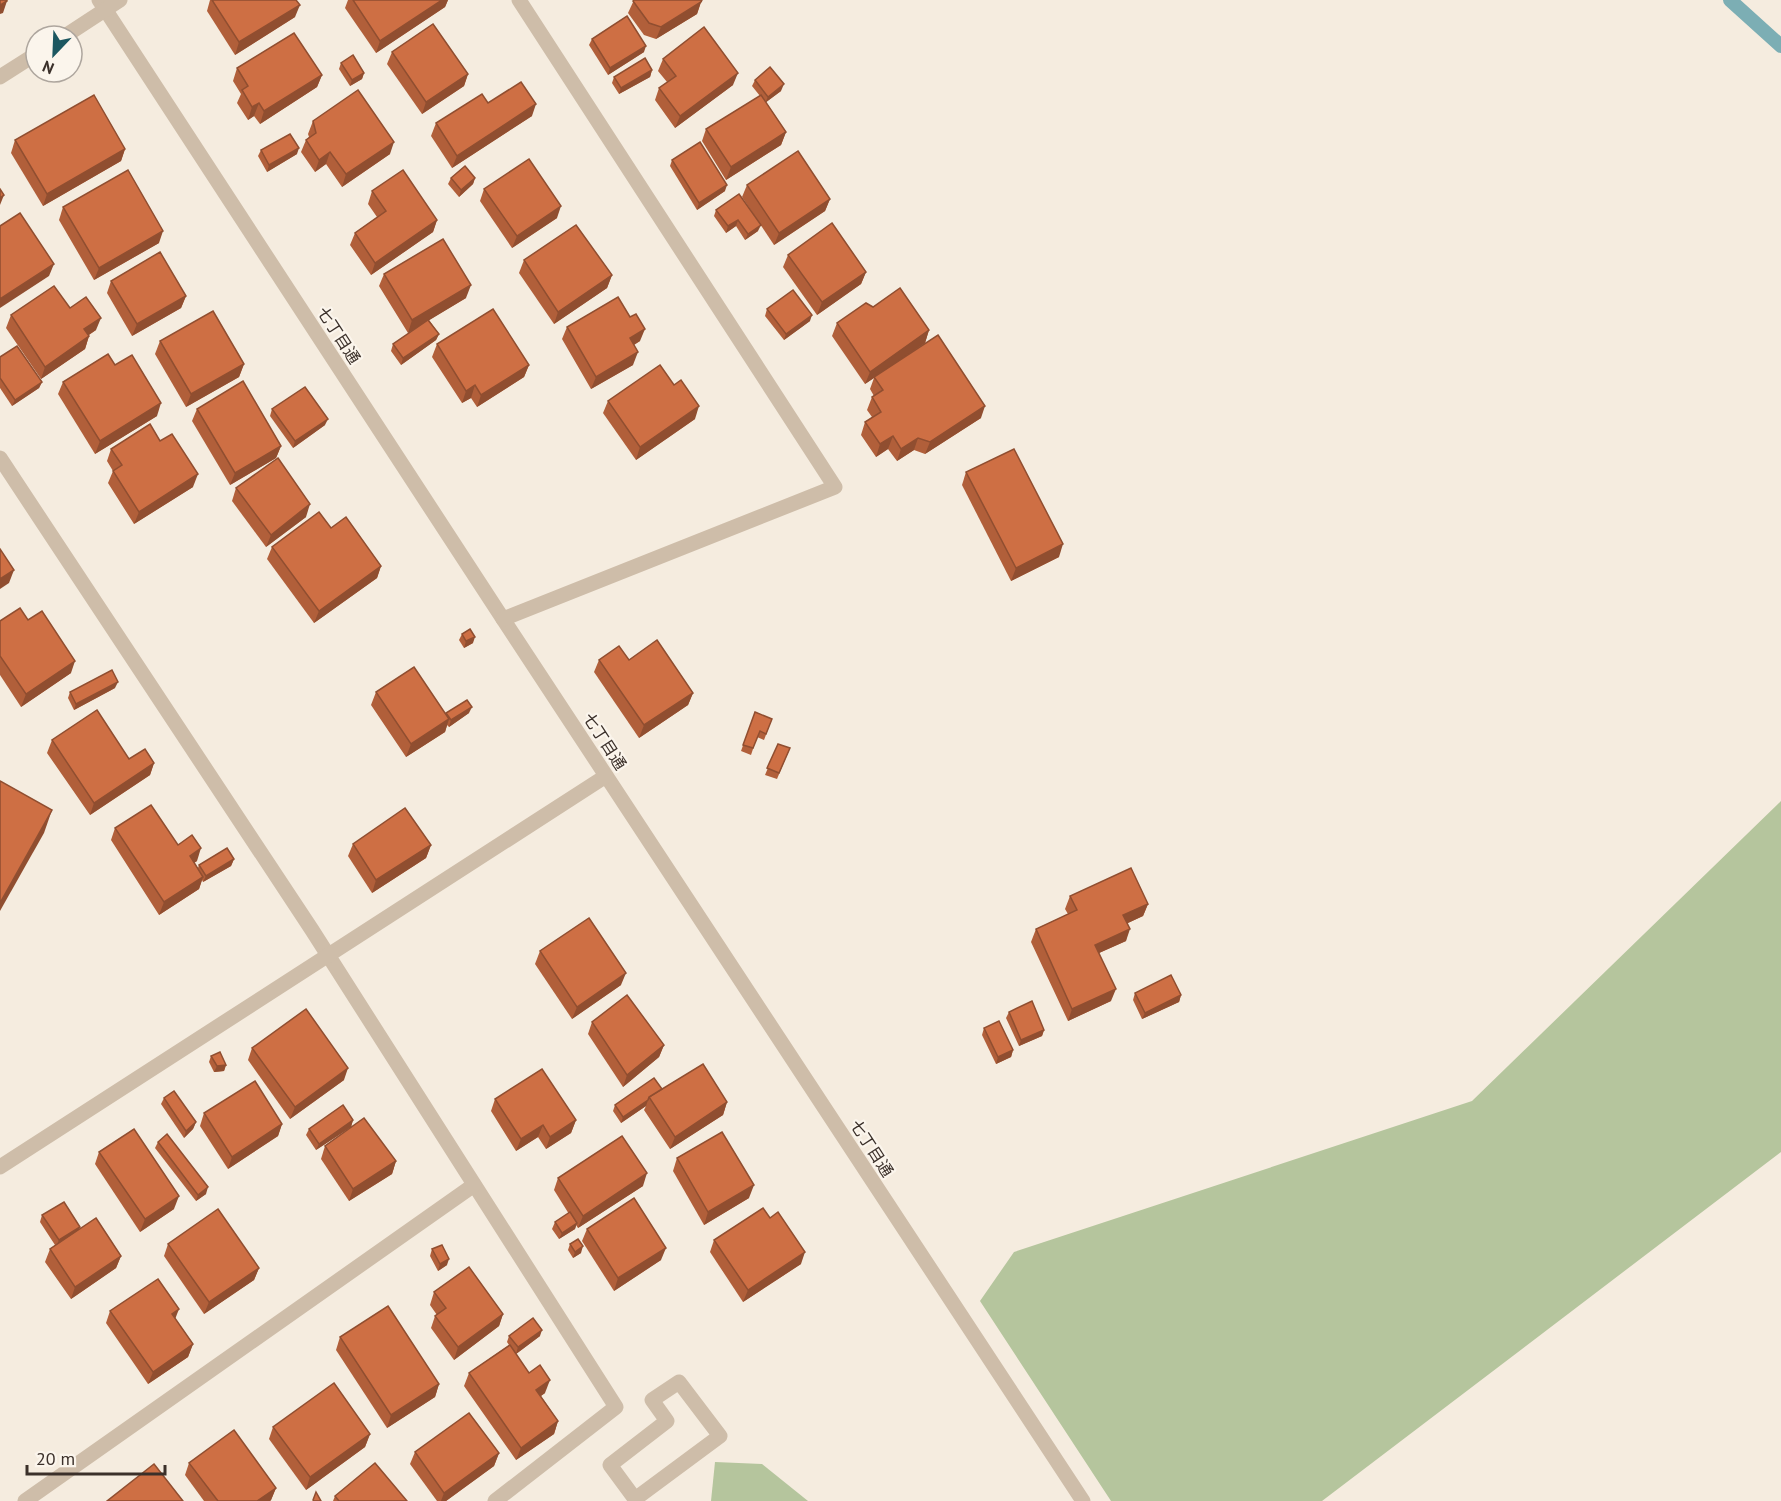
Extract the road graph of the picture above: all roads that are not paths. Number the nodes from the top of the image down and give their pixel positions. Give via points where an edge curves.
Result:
1 (120, 0) edge
2 (519, 0) edge
3 (103, 5) edge
4 (80, 24) edge
5 (24, 62) edge
6 (0, 77) edge
7 (0, 458) edge
8 (503, 619) junction
9 (606, 776) junction
10 (328, 956) junction
11 (0, 1167) edge
12 (474, 1185) junction
13 (610, 1465) joint
14 (24, 1501) edge
15 (495, 1501) edge
16 (1083, 1501) edge

1 - 3 street
2 - 8 street via 835,488
3 - 4 street
3 - 8 street, 七丁目通
5 - 6 street
7 - 10 street
8 - 9 street, 七丁目通
9 - 10 street
9 - 16 street, 七丁目通
10 - 11 street
10 - 12 street
12 - 14 street
12 - 15 street via 616,1407
13 - 13 street via 635,1499 720,1436 678,1382 652,1400 667,1421

